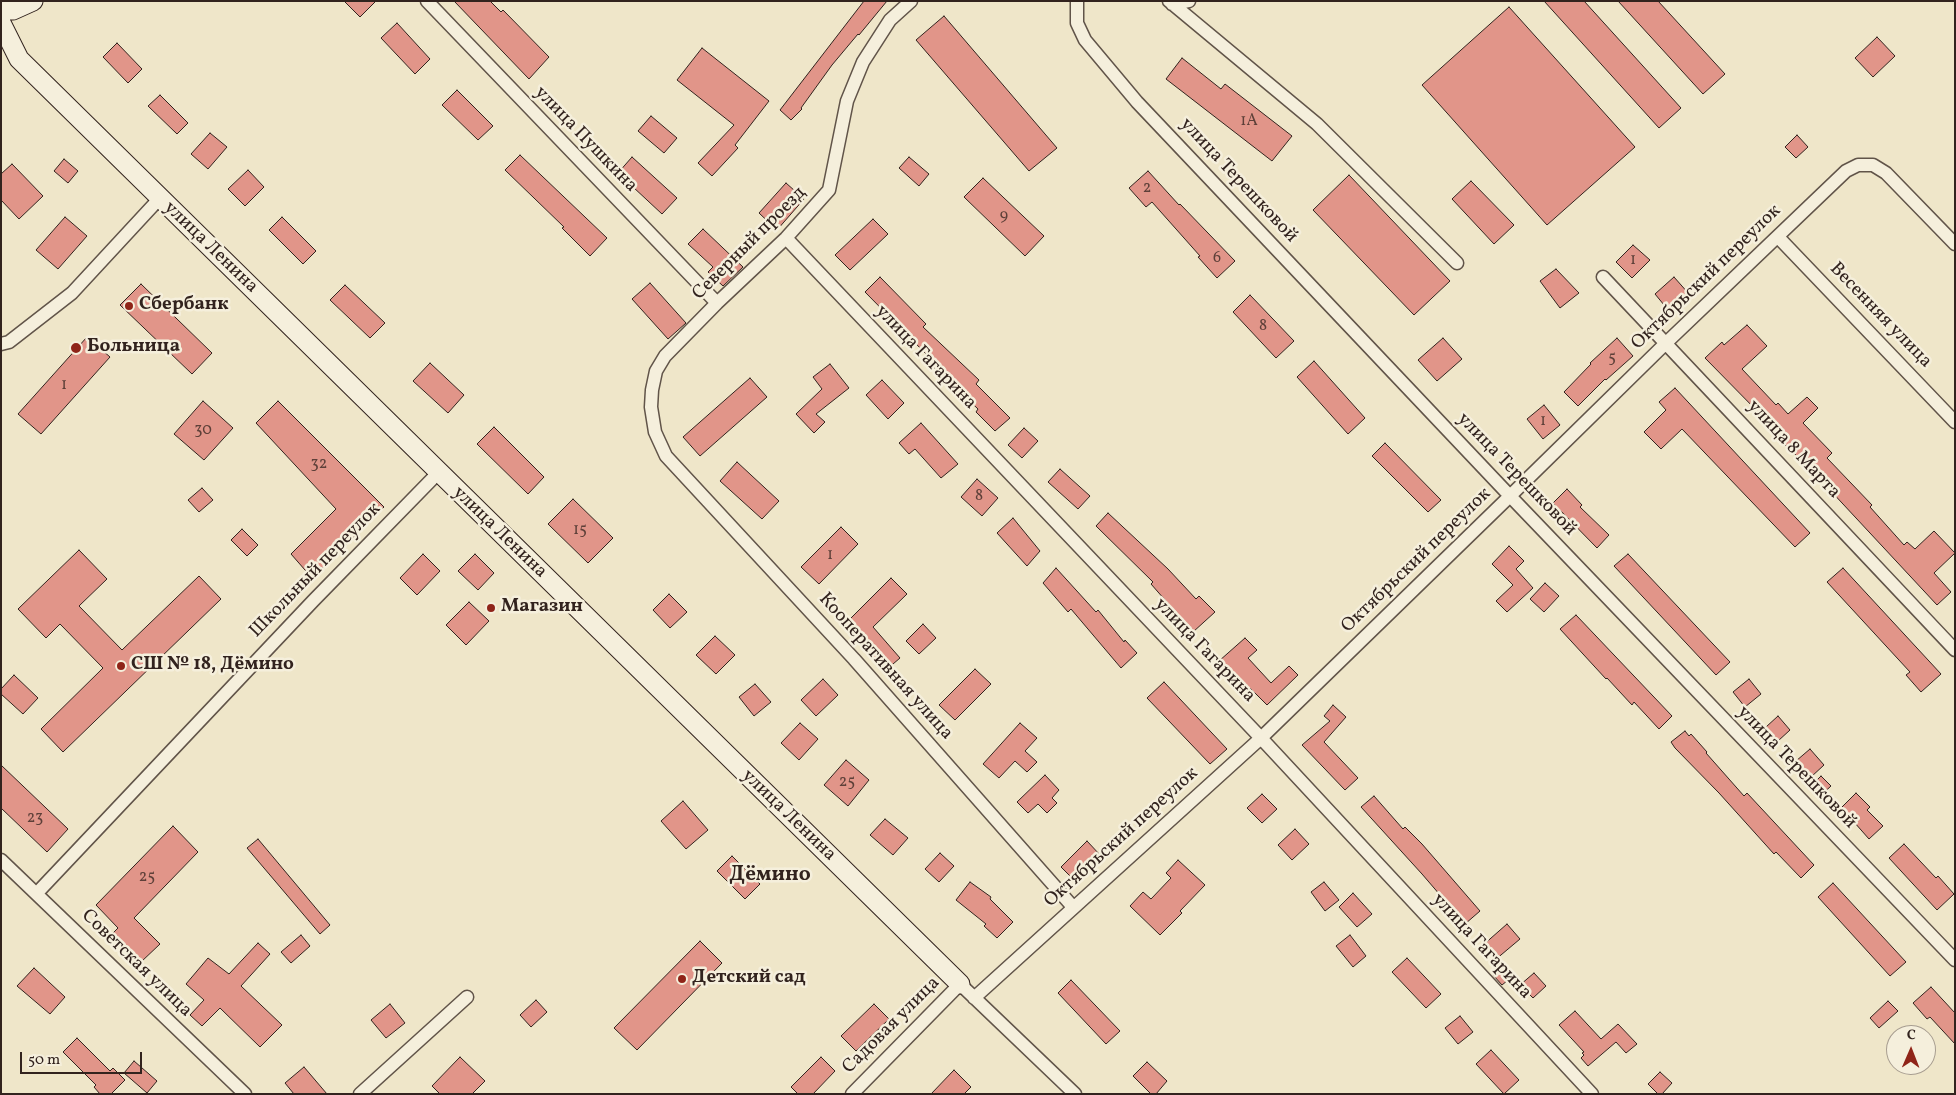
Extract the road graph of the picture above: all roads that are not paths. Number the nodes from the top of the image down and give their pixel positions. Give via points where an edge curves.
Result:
1 (33, 1) edge
2 (427, 1) edge
3 (910, 1) edge
4 (1077, 1) edge
5 (1189, 1) edge
6 (1171, 3) edge
7 (1, 9) edge
8 (1, 23) edge
9 (160, 199) junction
10 (1778, 237) junction
11 (786, 238) junction
12 (1955, 244) edge
13 (1456, 263) dead end
14 (1603, 276) dead end
15 (717, 303) junction
16 (1666, 342) junction
17 (1, 344) edge
18 (1955, 422) edge
19 (666, 456) joint
20 (438, 473) junction
21 (1510, 496) junction
22 (1955, 650) edge
23 (1261, 738) junction
24 (1, 860) edge
25 (36, 893) junction
26 (1073, 907) junction
27 (1955, 960) edge
28 (960, 984) junction
29 (467, 997) dead end
30 (974, 998) junction
31 (246, 1094) edge
32 (360, 1094) edge
33 (852, 1094) edge
34 (1076, 1094) edge
35 (1592, 1094) edge

1 - 7 street via 13,10
2 - 15 street, улица Пушкина
3 - 11 street, Северный проезд via 890,20 863,62 846,101 829,190
4 - 21 street, улица Терешковой via 1077,23 1085,40 1137,102
5 - 6 street
6 - 13 street via 1317,124
8 - 9 street, улица Ленина via 19,59
9 - 17 street via 72,293 9,342
9 - 20 street, улица Ленина
10 - 12 street, Октябрьский переулок via 1846,171 1858,165 1873,165 1886,173
10 - 16 street, Октябрьский переулок
10 - 18 street, Весенняя улица
11 - 15 street, Северный проезд
11 - 23 street, улица Гагарина
14 - 16 street, улица 8 Марта
15 - 19 street, Северный проезд via 664,356 656,371 651,407 655,432
16 - 21 street, Октябрьский переулок
16 - 22 street, улица 8 Марта
19 - 26 street, Кооперативная улица via 854,659
20 - 25 street, Школьный переулок
20 - 28 street, улица Ленина
21 - 23 street, Октябрьский переулок
21 - 27 street, улица Терешковой
23 - 26 street, Октябрьский переулок
23 - 35 street, улица Гагарина
24 - 25 street, Советская улица
25 - 31 street, Советская улица
26 - 30 street, Октябрьский переулок
28 - 30 street, улица Ленина
28 - 33 street, Садовая улица
29 - 32 street
30 - 34 street, улица Ленина

